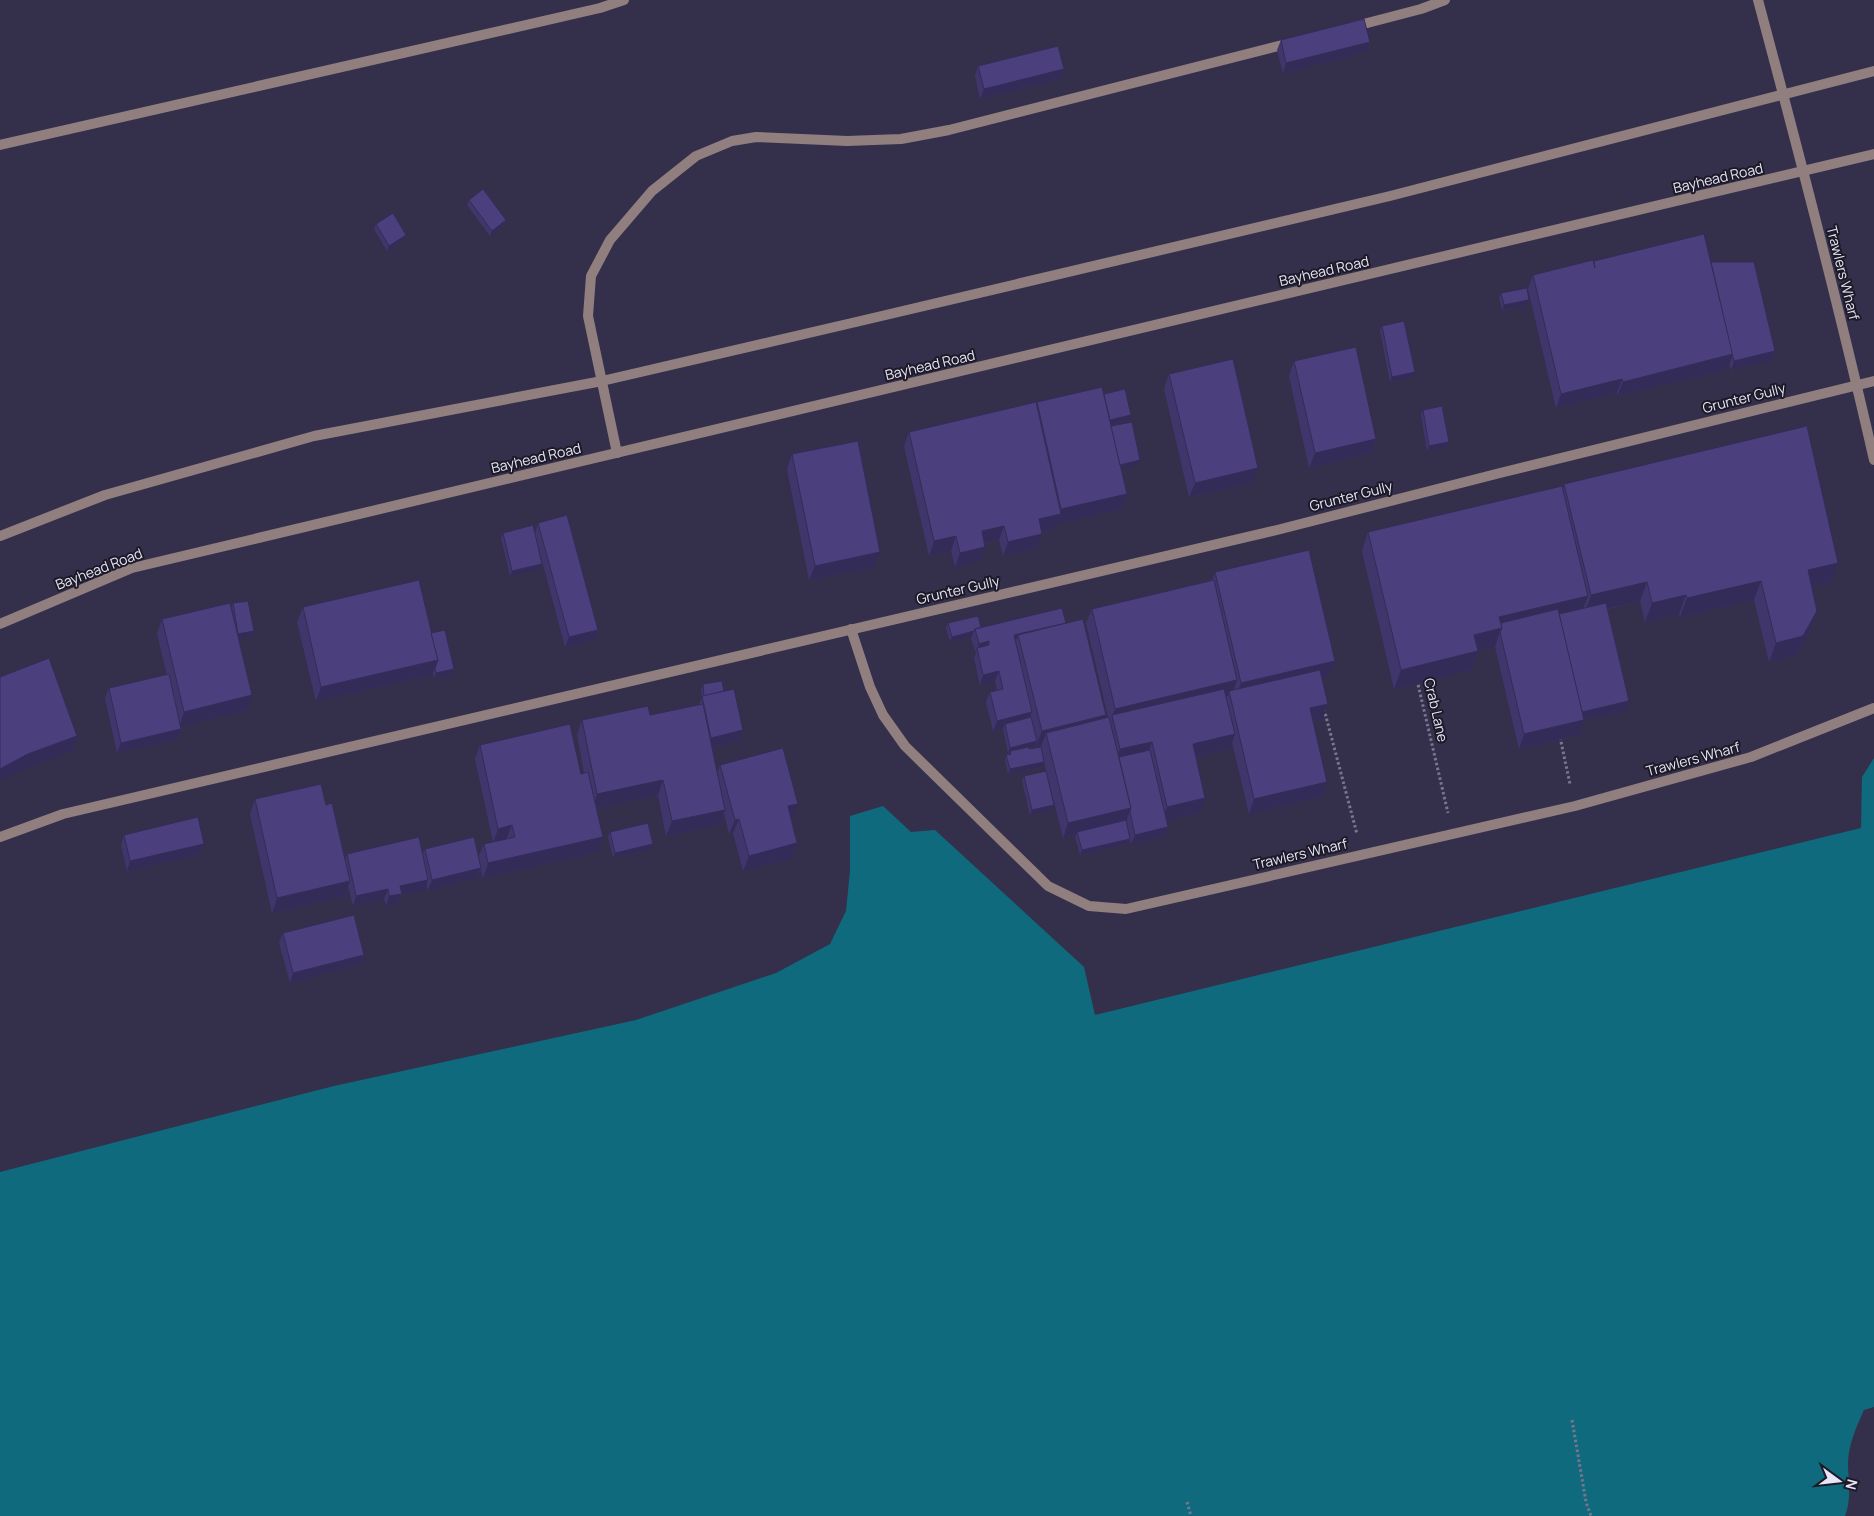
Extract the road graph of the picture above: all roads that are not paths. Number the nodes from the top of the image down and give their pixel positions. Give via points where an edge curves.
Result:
1 (624, 0) edge
2 (1445, 0) edge
3 (1758, 0) edge
4 (1344, 29) edge
5 (1296, 41) edge
6 (1874, 71) edge
7 (1783, 94) junction
8 (0, 145) edge
9 (1874, 154) edge
10 (1803, 172) junction
11 (602, 381) junction
12 (1874, 381) edge
13 (1857, 385) junction
14 (617, 453) junction
15 (1874, 460) edge
16 (0, 536) edge
17 (0, 624) edge
18 (851, 629) junction
19 (1874, 708) edge
20 (0, 837) edge

1 - 8 street
2 - 4 street
3 - 7 street, Trawlers Wharf
5 - 11 street via 930,134 901,139 847,141 756,137 732,141 696,156 652,191 610,240 591,276 588,316
6 - 7 street
7 - 10 street, Trawlers Wharf
7 - 11 street via 1381,198
9 - 10 street, Bayhead Road
10 - 13 street, Trawlers Wharf
10 - 14 street, Bayhead Road
11 - 14 street
11 - 16 street via 314,436 105,495
12 - 13 street, Grunter Gully
13 - 15 street, Trawlers Wharf
13 - 18 street, Grunter Gully via 1277,530
14 - 17 street, Bayhead Road via 132,568
18 - 19 street, Trawlers Wharf via 870,687 883,715 905,746 1048,886 1089,906 1126,909 1575,806 1751,757
18 - 20 street, Grunter Gully via 63,814

